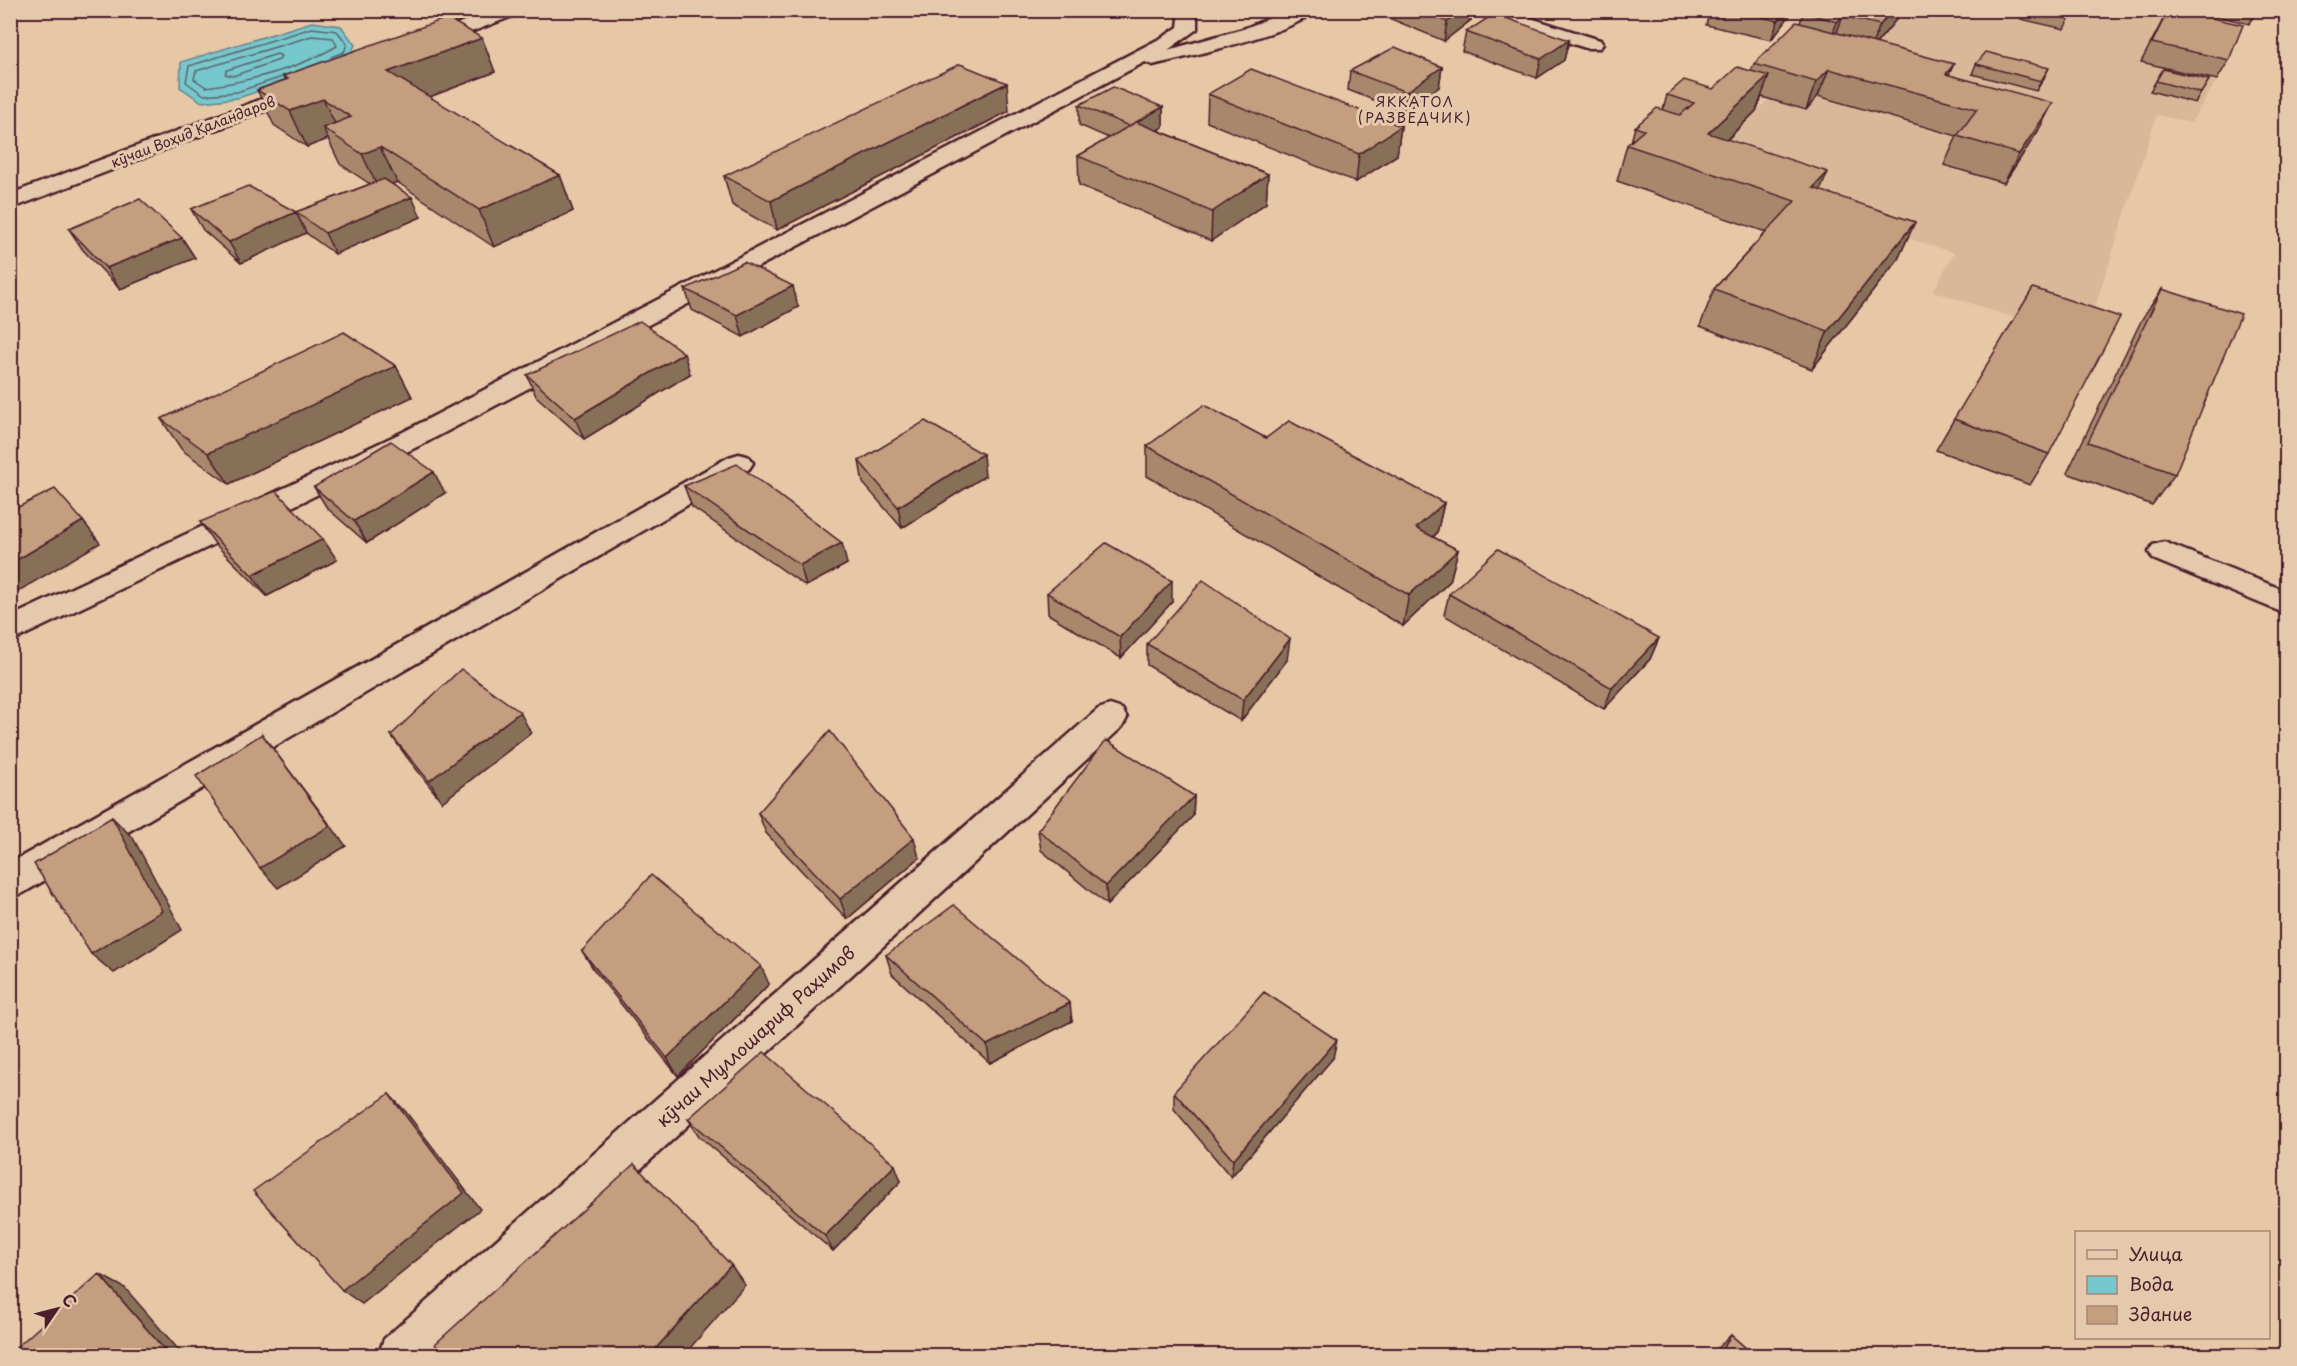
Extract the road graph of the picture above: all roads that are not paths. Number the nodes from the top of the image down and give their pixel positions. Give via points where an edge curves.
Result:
1 (510, 10) edge
2 (1183, 10) edge
3 (1306, 10) edge
4 (1484, 10) edge
5 (1593, 44) dead end
6 (399, 53) edge
7 (1122, 66) junction
8 (322, 82) edge
9 (10, 202) edge
10 (739, 464) edge
11 (2164, 552) dead end
12 (2286, 603) edge
13 (10, 631) edge
14 (1110, 718) dead end
15 (10, 882) edge
16 (401, 1356) edge

1 - 6 street
2 - 7 street via 1188,19 1186,29
3 - 7 street via 1265,30 1222,44
4 - 5 street
7 - 13 street via 413,438
8 - 9 street, кӯчаи Воҳид Қаландаров
10 - 15 street
11 - 12 street
14 - 16 street, кӯчаи Муллошариф Раҳимов

